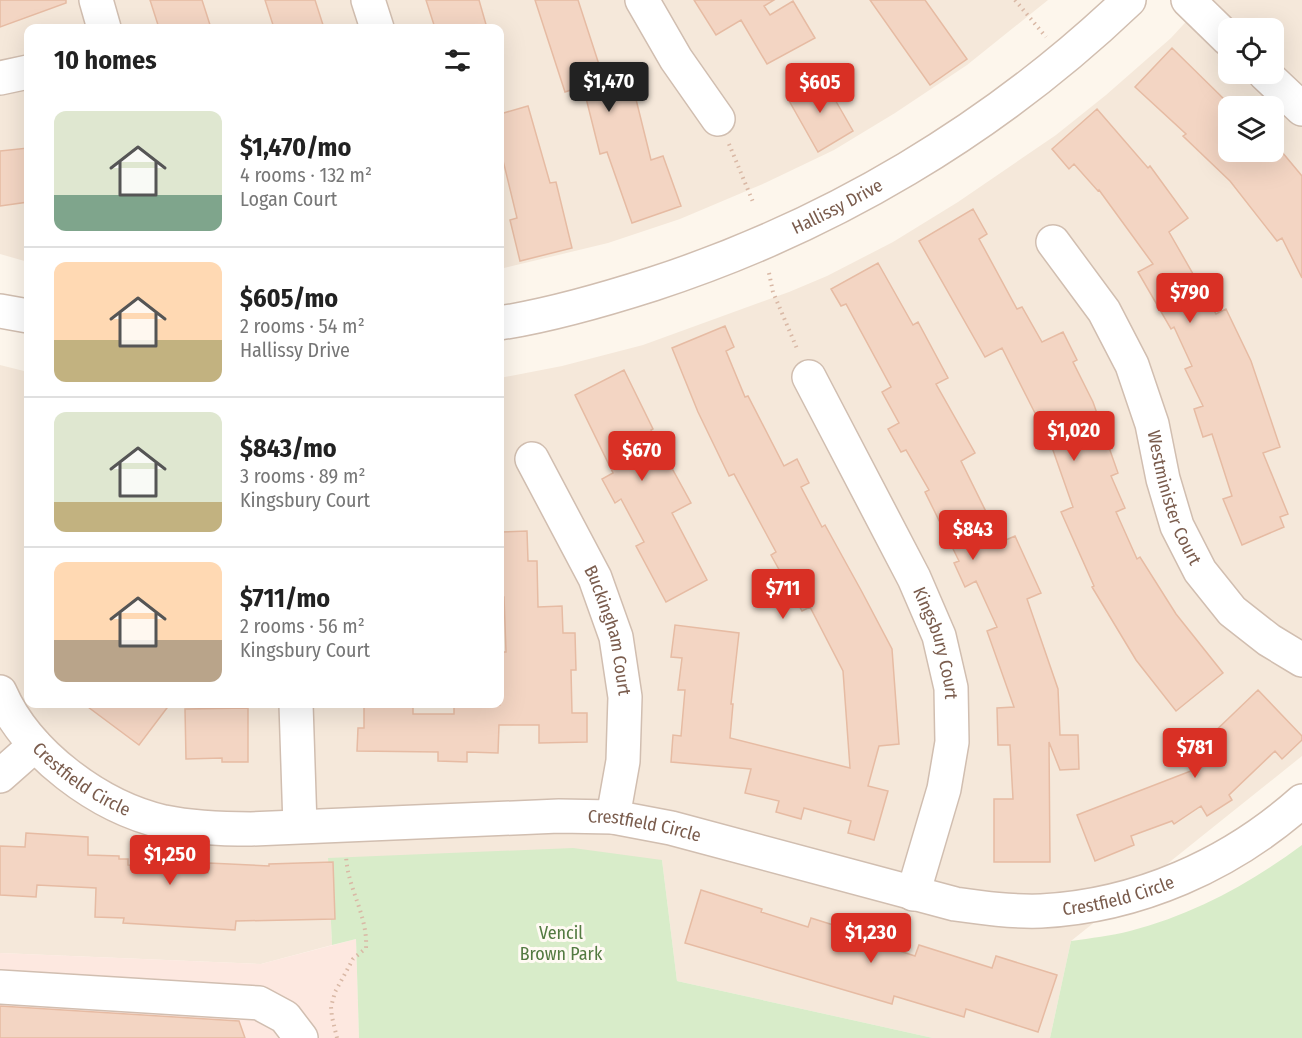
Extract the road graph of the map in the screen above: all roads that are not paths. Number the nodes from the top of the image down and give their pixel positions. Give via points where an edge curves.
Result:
1 (96, 0) edge
2 (368, 0) edge
3 (642, 0) edge
4 (1129, 0) edge
5 (1188, 0) edge
6 (104, 24) edge
7 (375, 24) edge
8 (1218, 29) edge
9 (24, 73) edge
10 (0, 78) edge
11 (1276, 84) edge
12 (1302, 109) edge
13 (718, 119) road end
14 (1053, 242) dead end
15 (0, 311) edge
16 (24, 315) edge
17 (504, 322) edge
18 (809, 377) road end
19 (532, 459) dead end
20 (1302, 660) edge
21 (0, 692) edge
22 (296, 708) edge
23 (35, 745) junction
24 (0, 776) edge
25 (1302, 801) edge
26 (613, 817) junction
27 (300, 826) junction
28 (913, 894) junction
29 (0, 987) edge
30 (301, 1038) edge

1 - 6 street
2 - 7 street
3 - 13 street via 676,59
4 - 17 street, Hallissy Drive via 1022,92 964,134 817,218 684,274 574,307
5 - 8 street
9 - 10 street
11 - 12 street
14 - 20 street, Westminister Court via 1104,311 1132,365 1152,424 1177,526 1200,571 1232,611
15 - 16 street
18 - 28 street, Kingsbury Court via 914,578 939,636 951,688 952,742 944,789
19 - 26 street, Buckingham Court via 595,578 616,637 625,697 622,761
21 - 23 street, Crestfield Circle
22 - 27 street
23 - 24 street
23 - 27 street, Crestfield Circle via 73,779 113,803 162,822 206,829
25 - 28 street, Crestfield Circle via 1260,835 1204,869 1104,904 1041,911 1000,910
26 - 27 street, Crestfield Circle
26 - 28 street, Crestfield Circle via 671,828
29 - 30 street via 259,1003 285,1017

